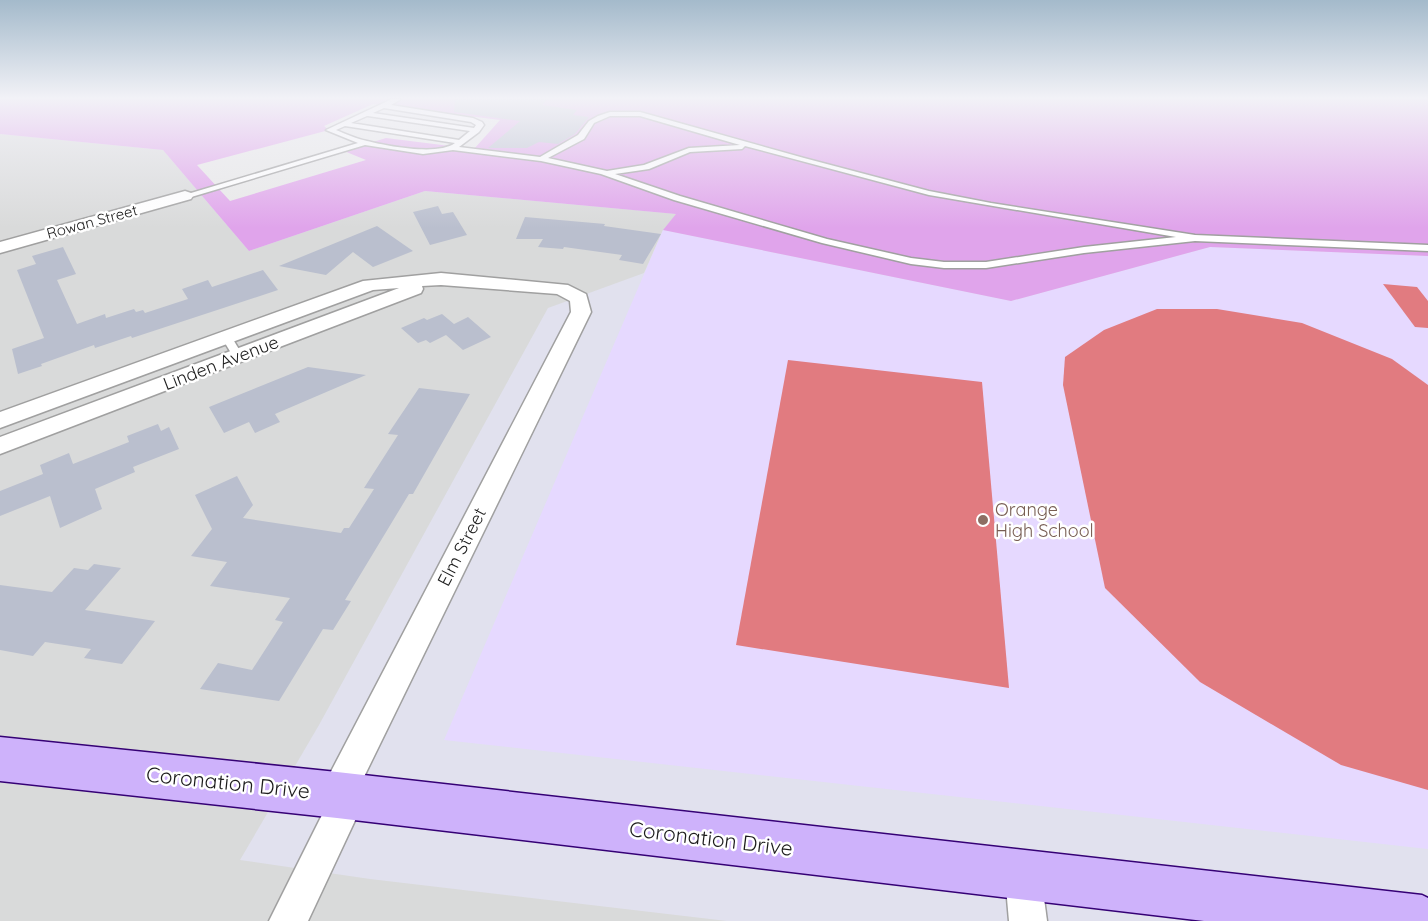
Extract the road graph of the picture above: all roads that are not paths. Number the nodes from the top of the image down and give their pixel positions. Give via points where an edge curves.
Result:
1 (461, 142) edge
2 (572, 142) edge
3 (738, 142) edge
4 (365, 143) joint
5 (756, 147) junction
6 (453, 148) junction
7 (541, 159) junction
8 (603, 172) junction
9 (185, 196) joint
10 (1195, 238) junction
11 (0, 248) edge
12 (1428, 248) edge
13 (441, 279) junction
14 (579, 298) joint
15 (227, 338) junction
16 (238, 356) junction
17 (0, 420) edge
18 (0, 446) edge
19 (0, 759) edge
20 (343, 796) junction
21 (1025, 899) edge
22 (288, 921) edge
23 (1422, 921) edge

1 - 6 lane
2 - 7 lane
3 - 5 lane
4 - 6 lane via 423,152
4 - 9 lane
5 - 8 lane via 690,150 633,171
5 - 10 lane via 991,206
6 - 7 lane
7 - 8 lane
8 - 10 lane via 825,241 944,265 986,265
9 - 11 street, Rowan Street
10 - 12 lane
13 - 14 street, Linden Avenue via 561,289
13 - 15 street, Linden Avenue via 370,285
13 - 16 street, Linden Avenue
14 - 20 street, Elm Street via 580,312
15 - 16 lane
15 - 17 street, Linden Avenue
16 - 18 street, Linden Avenue
19 - 20 main road, Coronation Drive
20 - 21 main road, Coronation Drive
20 - 22 street, Elm Street
21 - 23 main road, Coronation Drive

